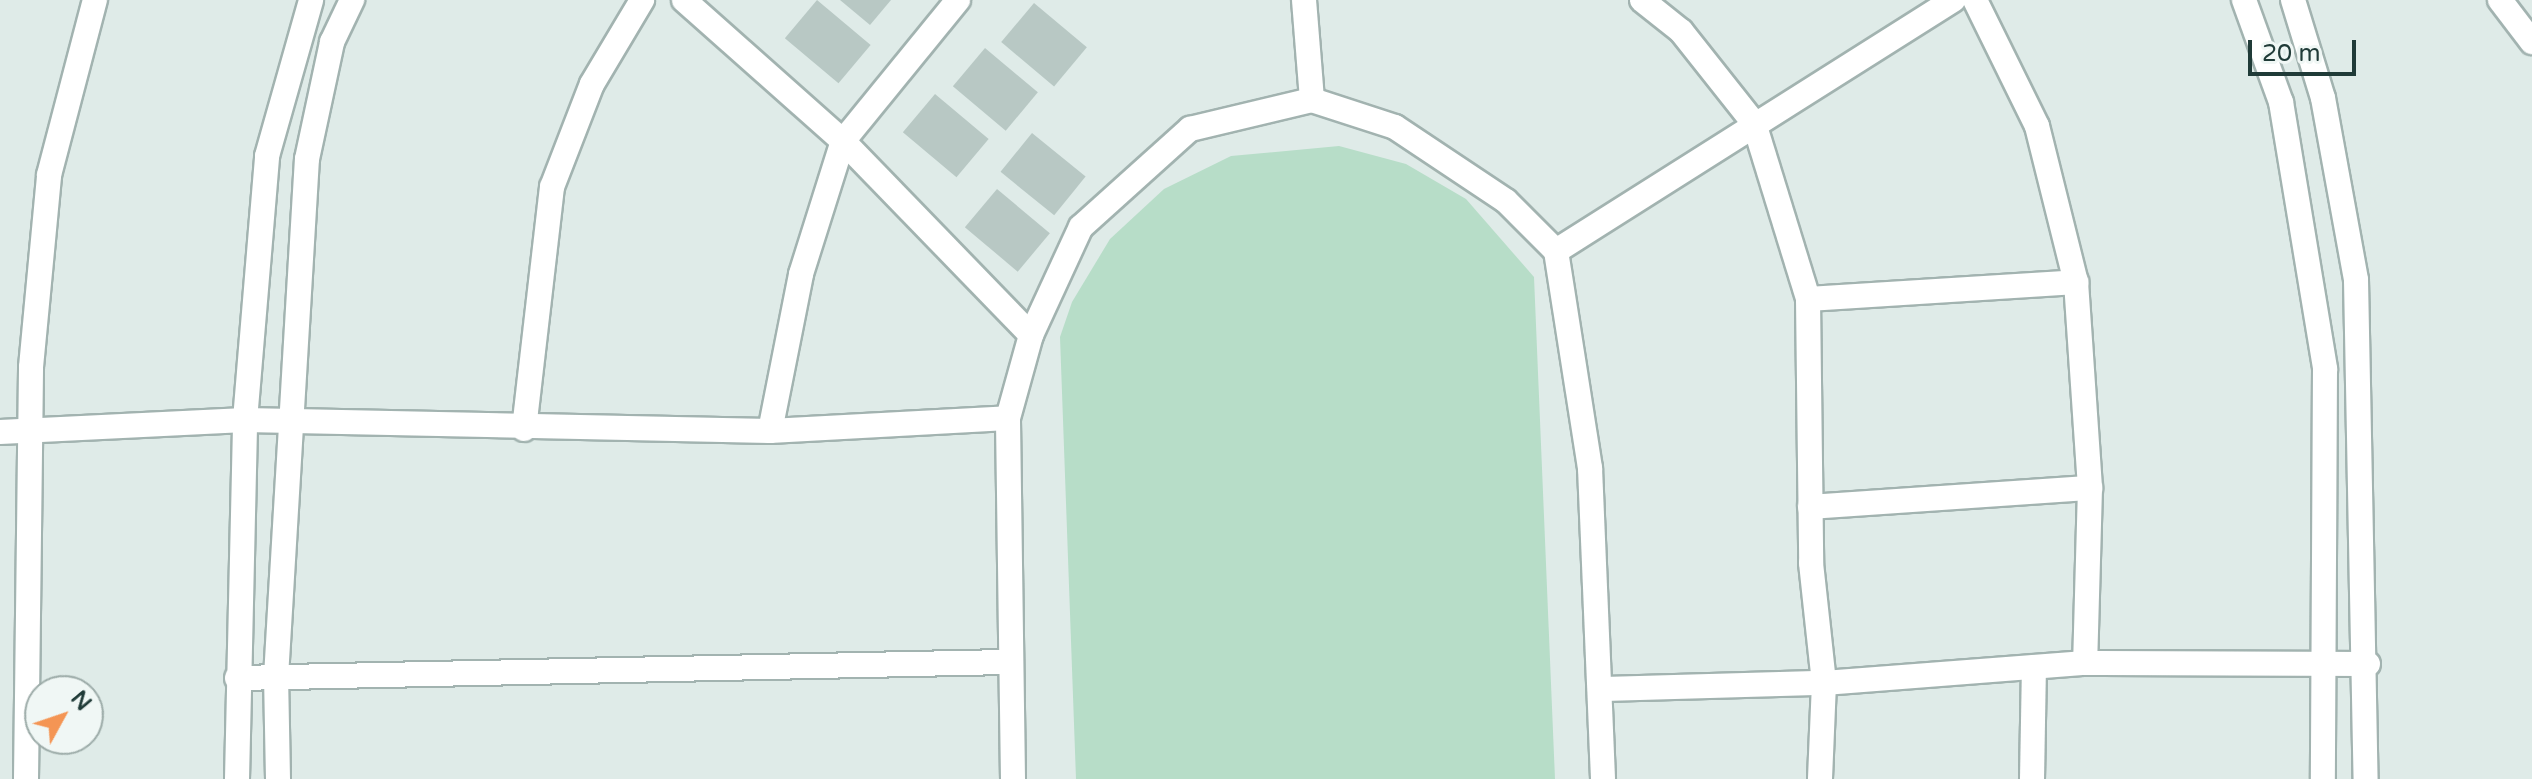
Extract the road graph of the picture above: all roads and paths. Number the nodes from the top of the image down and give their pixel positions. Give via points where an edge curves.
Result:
1 (95, 0) edge
2 (311, 0) edge
3 (352, 0) edge
4 (642, 0) edge
5 (684, 0) edge
6 (958, 0) edge
7 (1304, 0) edge
8 (1642, 0) edge
9 (1953, 0) edge
10 (1975, 0) edge
11 (2244, 0) edge
12 (2293, 0) edge
13 (2500, 0) edge
14 (2532, 42) edge
15 (1312, 100) junction
16 (1754, 123) junction
17 (843, 141) junction
18 (1556, 251) junction
19 (2076, 282) junction
20 (1808, 299) junction
21 (1031, 335) junction
22 (1008, 418) junction
23 (245, 420) junction
24 (290, 422) junction
25 (524, 429) junction
26 (770, 431) junction
27 (0, 432) edge
28 (28, 435) junction
29 (2090, 488) junction
30 (1810, 507) junction
31 (1010, 662) junction
32 (2085, 663) junction
33 (2368, 664) junction
34 (2034, 667) junction
35 (2326, 668) junction
36 (276, 677) junction
37 (237, 678) junction
38 (1824, 683) junction
39 (1604, 689) junction
40 (26, 779) edge
41 (237, 779) edge
42 (278, 779) edge
43 (1013, 779) edge
44 (1603, 779) edge
45 (1820, 779) edge
46 (2032, 779) edge
47 (2323, 779) edge
48 (2366, 779) edge

1 - 28 street via 49,175
2 - 23 street via 267,156
3 - 24 street via 332,42 307,159
4 - 25 street via 592,84 552,187
5 - 17 street
6 - 17 street
7 - 15 street
8 - 16 street via 1681,31
9 - 16 street
10 - 19 street via 2037,126
11 - 35 street via 2281,102 2325,369
12 - 33 street via 2323,98 2356,280
13 - 14 street
15 - 18 street via 1395,127 1506,201
15 - 21 street via 1190,129 1081,227
16 - 18 street
16 - 20 street
17 - 21 street
17 - 26 street via 801,274
18 - 39 street via 1590,468
19 - 20 street
19 - 29 street
20 - 30 street
21 - 22 street
22 - 26 street
22 - 31 street
23 - 24 street
23 - 28 street
23 - 37 street
24 - 25 street
24 - 36 street
25 - 26 street
27 - 28 street
28 - 40 street
29 - 30 street
29 - 32 street
30 - 38 street
31 - 36 street
31 - 43 street
32 - 34 street
32 - 35 street
33 - 35 street
33 - 48 street
34 - 38 street
34 - 46 street
35 - 47 street
36 - 37 street
36 - 42 street
37 - 41 street
38 - 39 street
38 - 45 street
39 - 44 street

